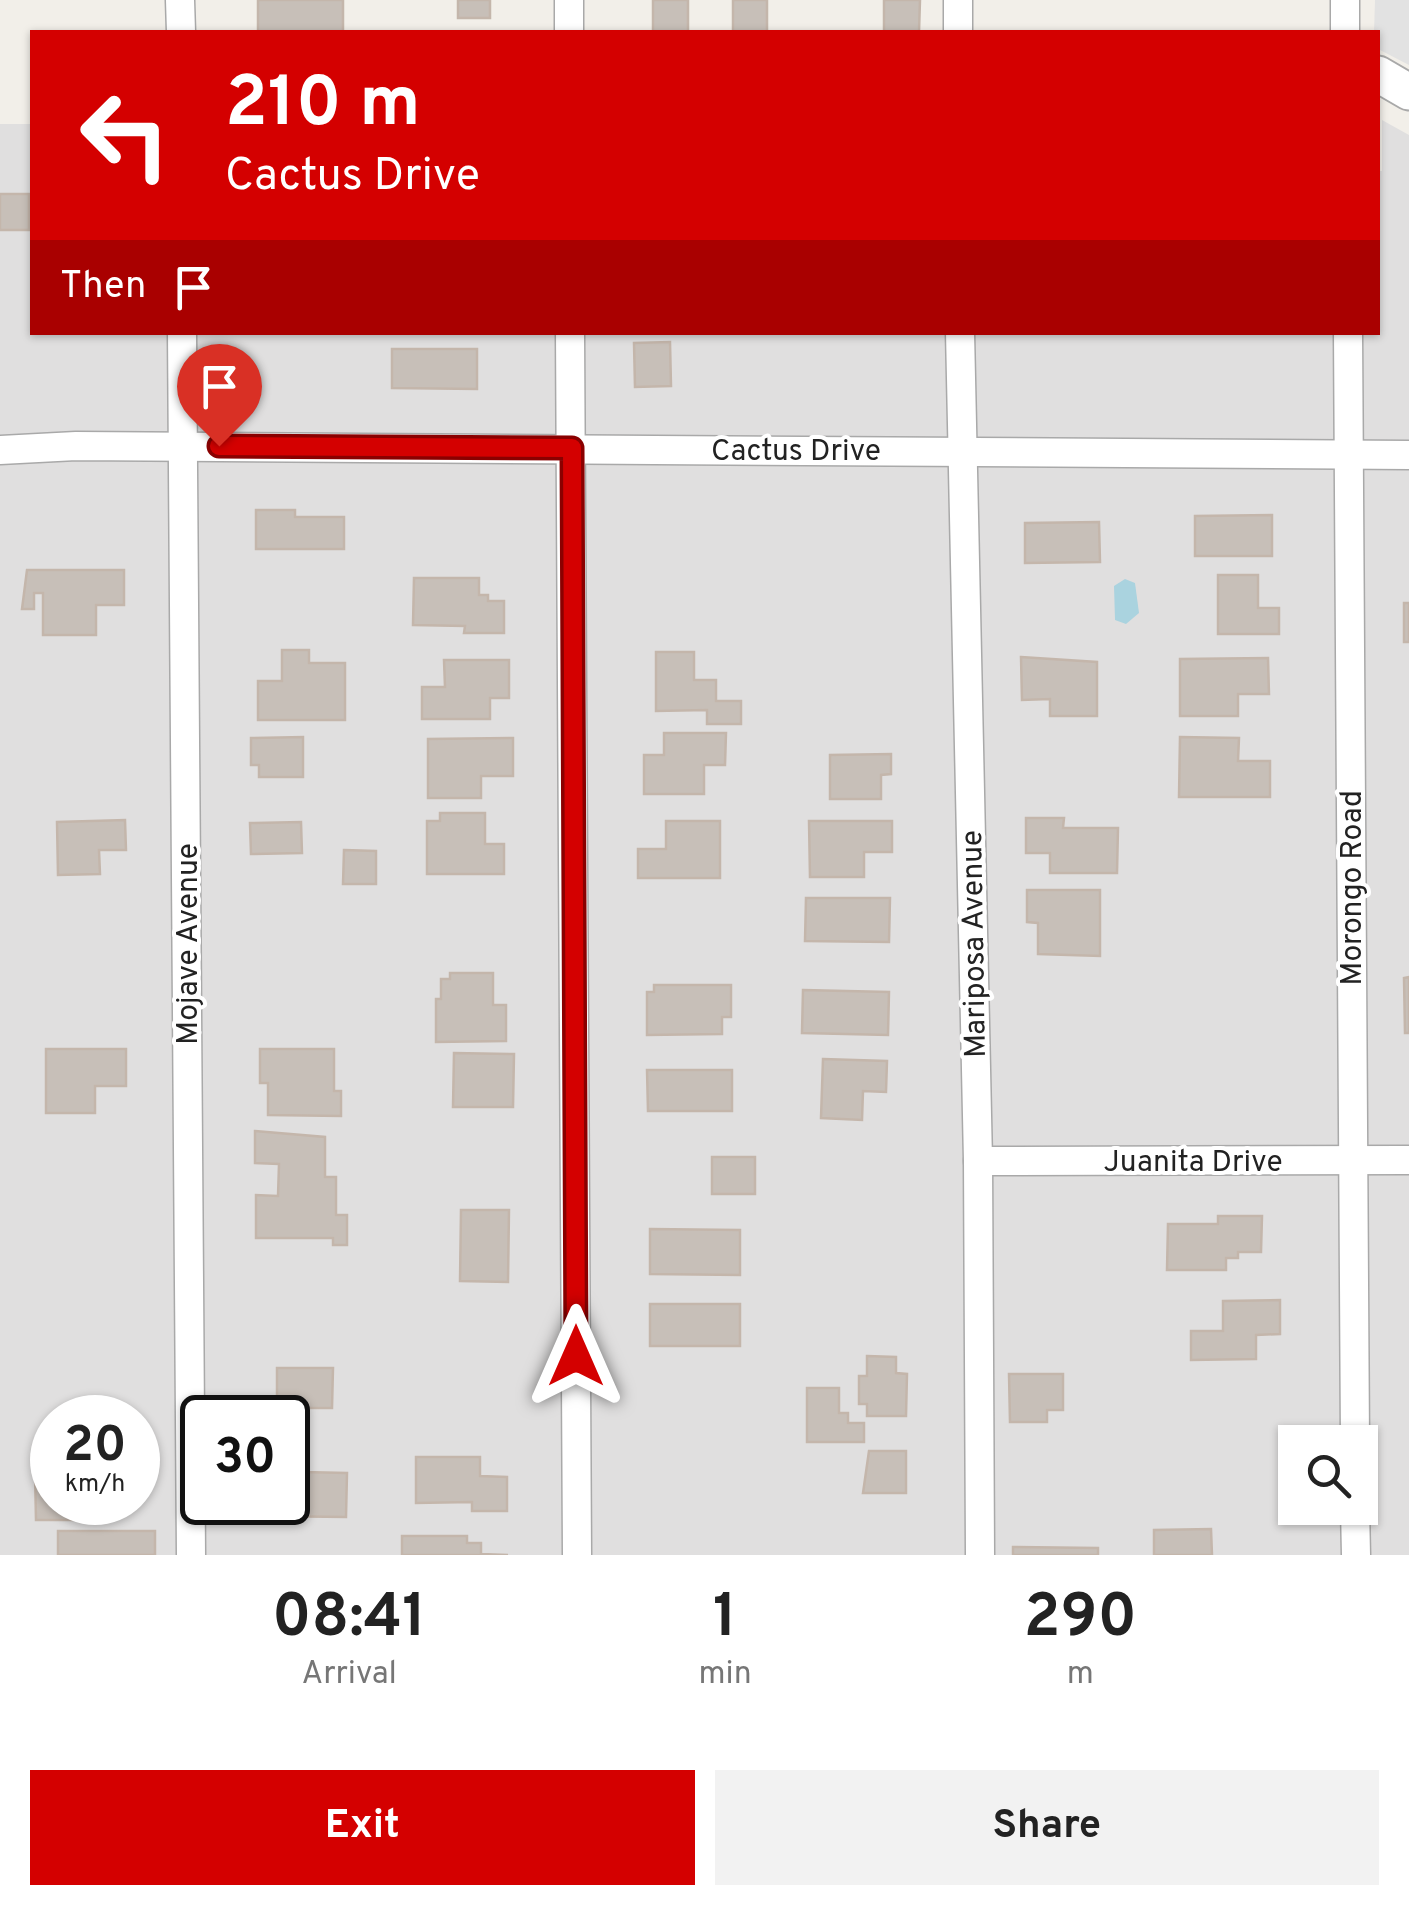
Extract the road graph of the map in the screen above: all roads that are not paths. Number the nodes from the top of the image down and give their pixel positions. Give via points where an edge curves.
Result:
1 (180, 0) edge
2 (569, 0) edge
3 (958, 0) edge
4 (1345, 0) edge
5 (181, 30) edge
6 (569, 30) edge
7 (958, 30) edge
8 (1344, 30) edge
9 (1380, 75) edge
10 (1409, 92) edge
11 (182, 335) edge
12 (570, 335) edge
13 (960, 335) edge
14 (1348, 335) edge
15 (184, 446) junction
16 (572, 448) junction
17 (0, 450) edge
18 (960, 452) junction
19 (1349, 454) junction
20 (1409, 455) edge
21 (1409, 1160) edge
22 (978, 1161) junction
23 (1352, 1161) junction
24 (1354, 1425) edge
25 (1355, 1525) edge
26 (191, 1555) edge
27 (577, 1555) edge
28 (980, 1555) edge
29 (1356, 1555) edge

1 - 5 street
2 - 6 street
3 - 7 street
4 - 8 street
9 - 10 street
11 - 15 street, Mojave Avenue
12 - 16 street
13 - 18 street, Mariposa Avenue
14 - 19 street, Morongo Road
15 - 16 street, Cactus Drive
15 - 17 street, Cactus Drive
15 - 26 street, Mojave Avenue
16 - 18 street, Cactus Drive
16 - 27 street
18 - 19 street, Cactus Drive
18 - 22 street, Mariposa Avenue
19 - 20 street, Cactus Drive
19 - 23 street, Morongo Road
21 - 23 street, Juanita Drive
22 - 23 street, Juanita Drive
22 - 28 street, Mariposa Avenue
23 - 24 street, Morongo Road
25 - 29 street

